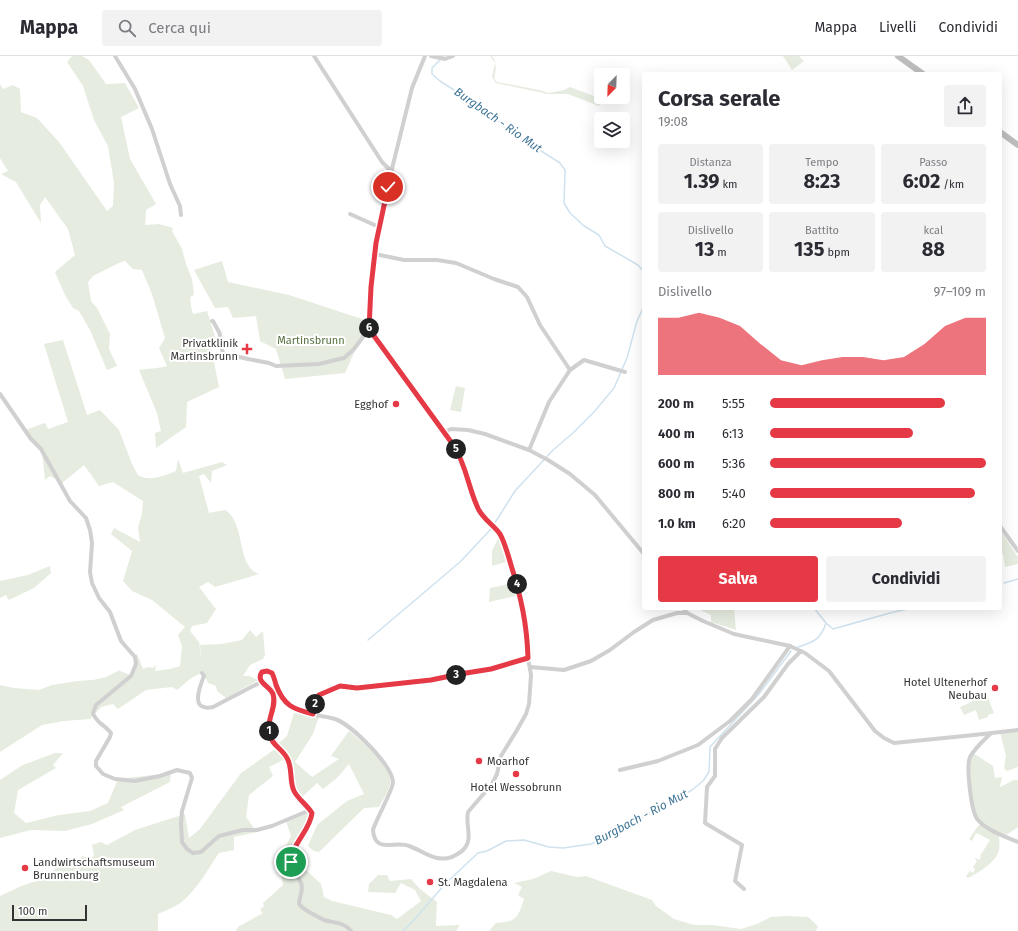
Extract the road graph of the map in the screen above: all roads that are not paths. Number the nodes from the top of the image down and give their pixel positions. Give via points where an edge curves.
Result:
1 (115, 56) edge
2 (314, 56) edge
3 (426, 56) edge
4 (431, 56) edge
5 (453, 56) edge
6 (898, 56) edge
7 (920, 72) edge
8 (1002, 133) edge
9 (1018, 145) edge
10 (392, 169) junction
11 (350, 214) dead end
12 (181, 215) dead end
13 (379, 227) junction
14 (375, 254) junction
15 (212, 321) dead end
16 (369, 329) junction
17 (570, 370) junction
18 (625, 372) dead end
19 (0, 394) edge
20 (444, 432) junction
21 (529, 450) junction
22 (1002, 529) edge
23 (642, 551) edge
24 (1018, 551) edge
25 (685, 610) edge
26 (687, 613) junction
27 (790, 646) junction
28 (801, 651) junction
29 (528, 658) junction
30 (530, 667) junction
31 (202, 673) dead end
32 (261, 682) junction
33 (313, 714) junction
34 (1018, 730) edge
35 (991, 733) junction
36 (620, 770) dead end
37 (310, 810) junction
38 (1018, 842) edge
39 (744, 889) dead end
40 (351, 931) edge

1 - 12 street via 135,89 152,129
2 - 10 street via 382,162
3 - 10 street via 412,88
4 - 5 street via 445,59
6 - 7 main road
8 - 9 main road
10 - 13 street
11 - 13 street
13 - 14 street
14 - 16 street
14 - 17 street via 404,260 456,263 518,287 527,296 540,325
15 - 16 street via 220,334 219,340 225,359 235,356 276,366 319,364 344,358
16 - 20 street
17 - 18 street via 584,360
17 - 21 street via 549,402
19 - 37 street via 31,439 41,449 70,501 86,518 91,539 92,583 110,612 121,641 135,657 136,664 131,676 96,705 92,713 94,719 111,733 96,761 98,769 115,779 135,781 177,770 190,773 192,778 180,824 182,842 193,853 201,852 220,836 272,826
20 - 21 street via 451,429 468,430 490,435
20 - 29 street via 462,458 477,507 500,534 505,546 526,620
21 - 23 street via 570,474 595,495
22 - 24 street
25 - 26 street
26 - 27 street via 734,634
26 - 30 street via 676,613 653,620 591,661 564,670
27 - 28 street
27 - 36 street via 752,699 730,721 698,745 658,761
28 - 35 street via 829,671 875,731 888,741 900,744
28 - 39 street via 764,697 722,738 715,749 715,776 707,787 705,823 742,845 735,881
29 - 30 street
29 - 33 street via 491,669 431,680 357,688 340,686 319,695 315,701
30 - 33 street via 530,692 526,714 501,756 492,784 468,812 468,843 463,851 449,858 428,856 405,844 388,846 376,841 373,830 391,790 393,783 390,773 371,748 346,724
31 - 32 street via 204,676 197,696 203,707 207,708
32 - 33 street via 262,672 272,673 286,704 299,711
32 - 37 street via 270,688 273,694 274,700 268,723 273,744 287,758 295,793
34 - 35 street
35 - 38 street via 974,750 968,762 975,816 979,822 992,830
37 - 40 street via 310,822 291,859 293,870 302,883 300,906 324,920 343,924

